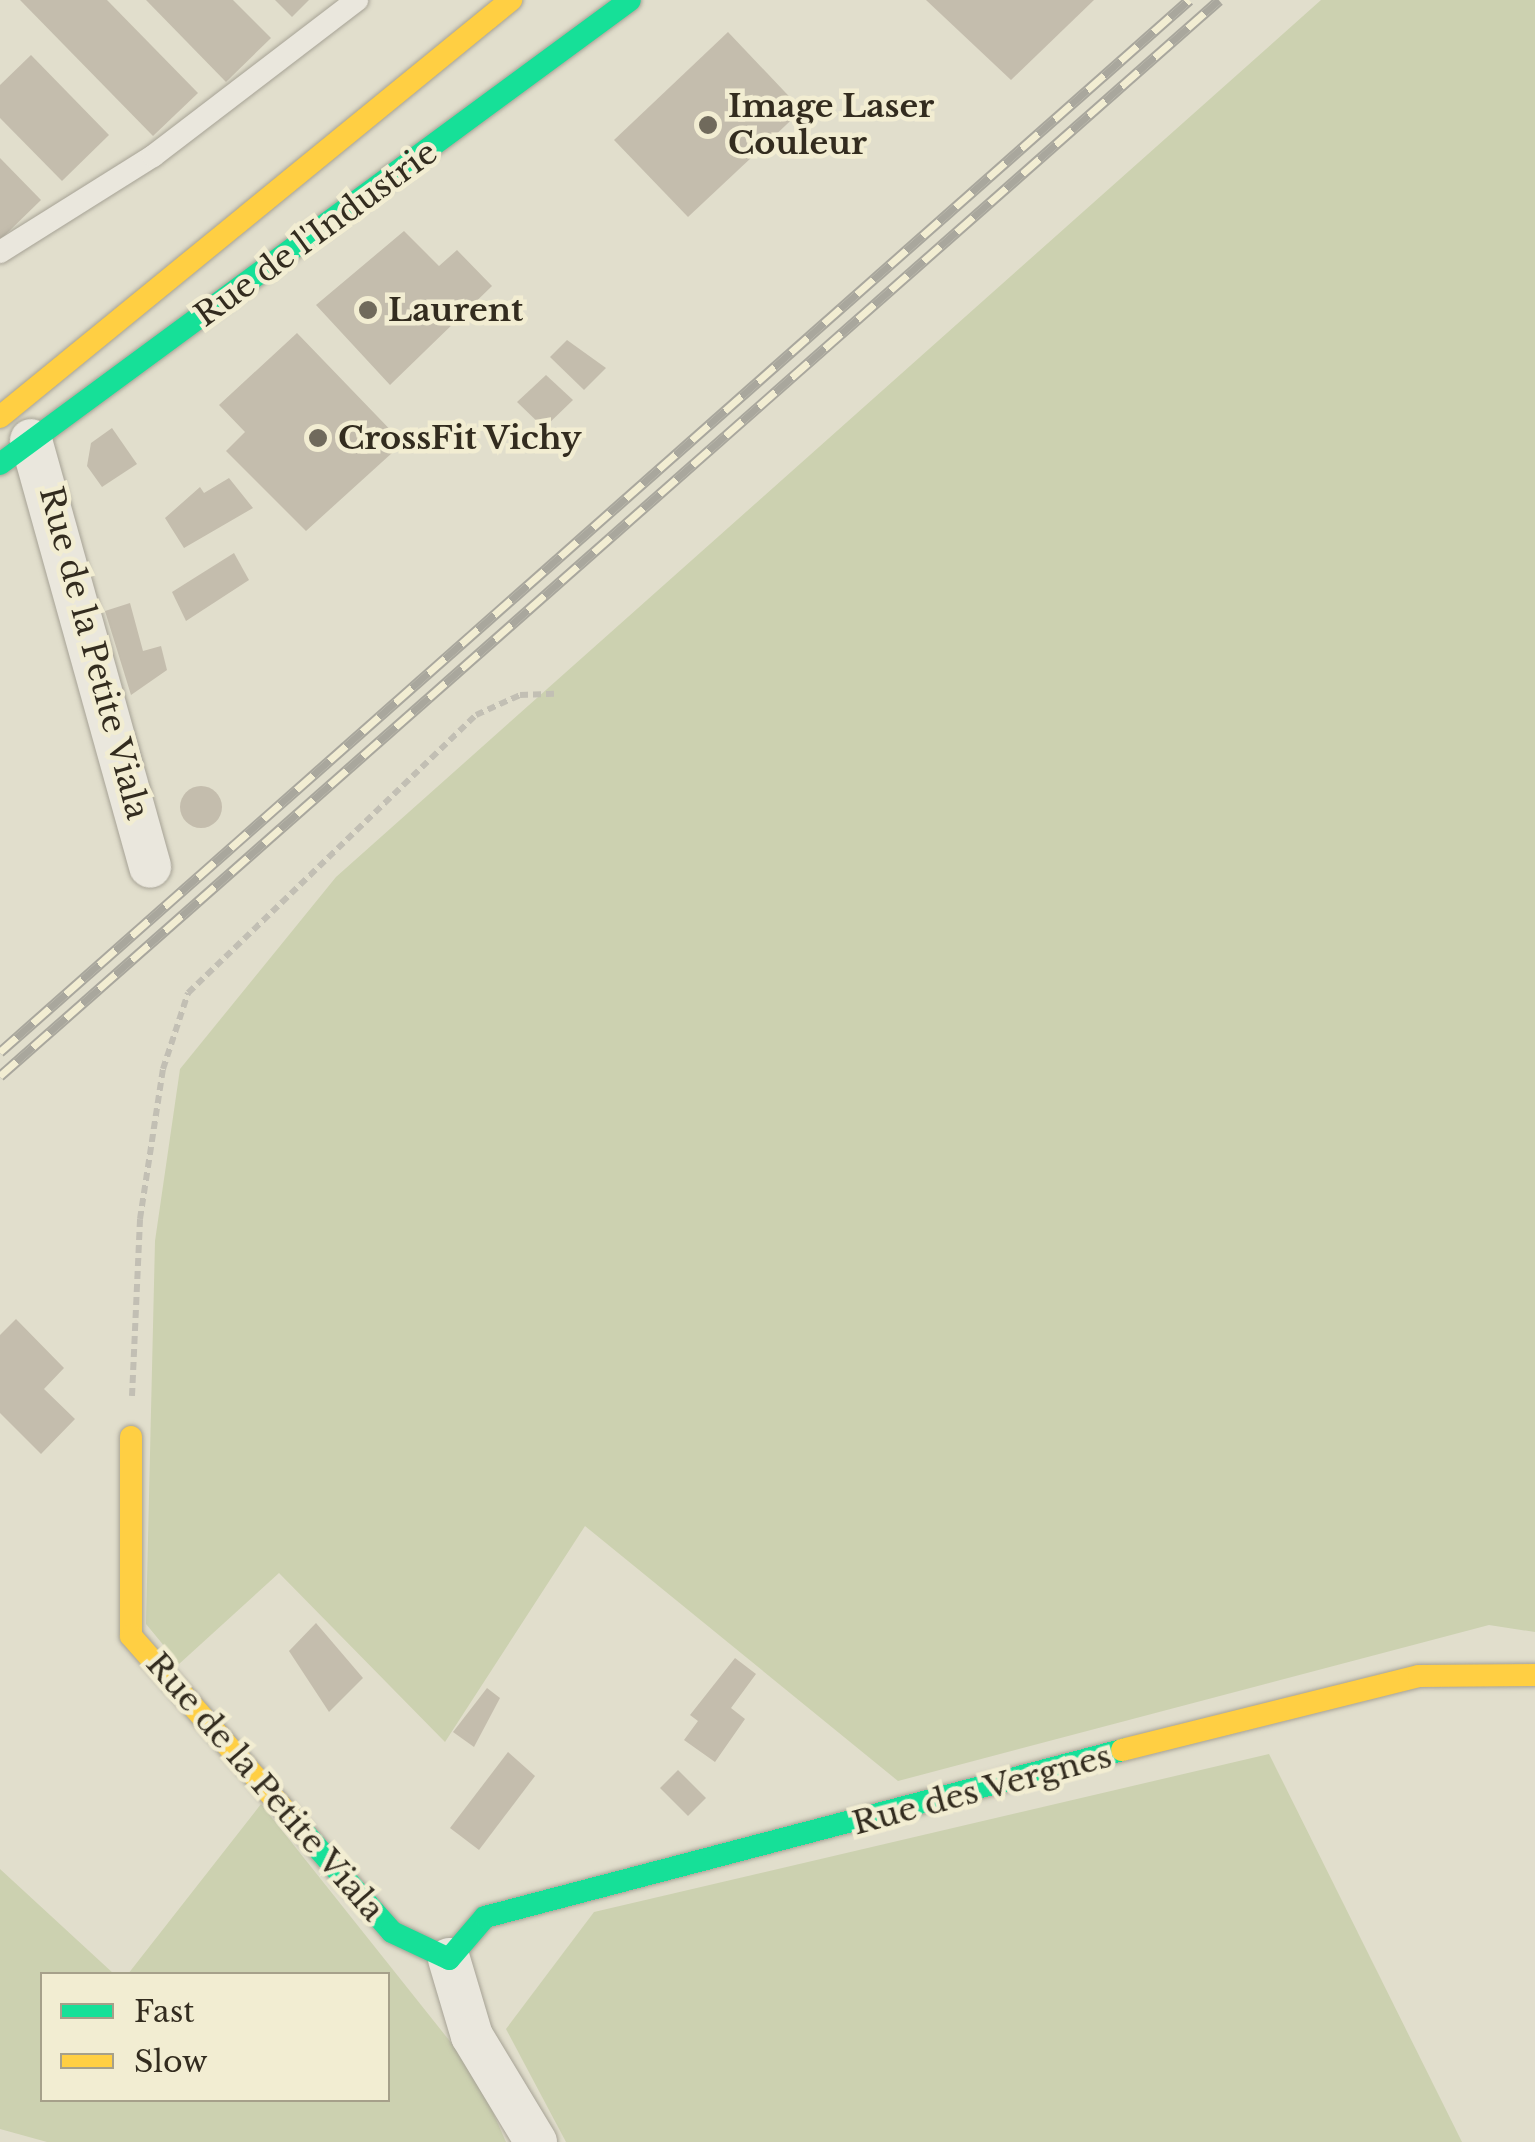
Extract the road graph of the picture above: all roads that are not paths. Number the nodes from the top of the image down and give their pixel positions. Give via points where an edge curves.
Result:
1 (357, 0) edge
2 (511, 0) edge
3 (630, 0) edge
4 (408, 82) junction
5 (0, 252) edge
6 (73, 321) dead end
7 (10, 441) edge
8 (150, 867) dead end
9 (130, 1437) road end
10 (1535, 1675) edge
11 (449, 1959) junction
12 (536, 2142) edge

1 - 5 lane via 153,156
2 - 4 street, Rue de l'Industrie
3 - 7 street, Rue de l'Industrie
4 - 6 street, Rue de l'Industrie
4 - 7 street, Rue de l'Industrie
7 - 8 street, Rue de la Petite Viala
9 - 11 street, Rue de la Petite Viala via 131,1636 392,1932
10 - 11 street, Rue des Vergnes via 1419,1676 1341,1693 485,1918
11 - 12 street via 472,2036

